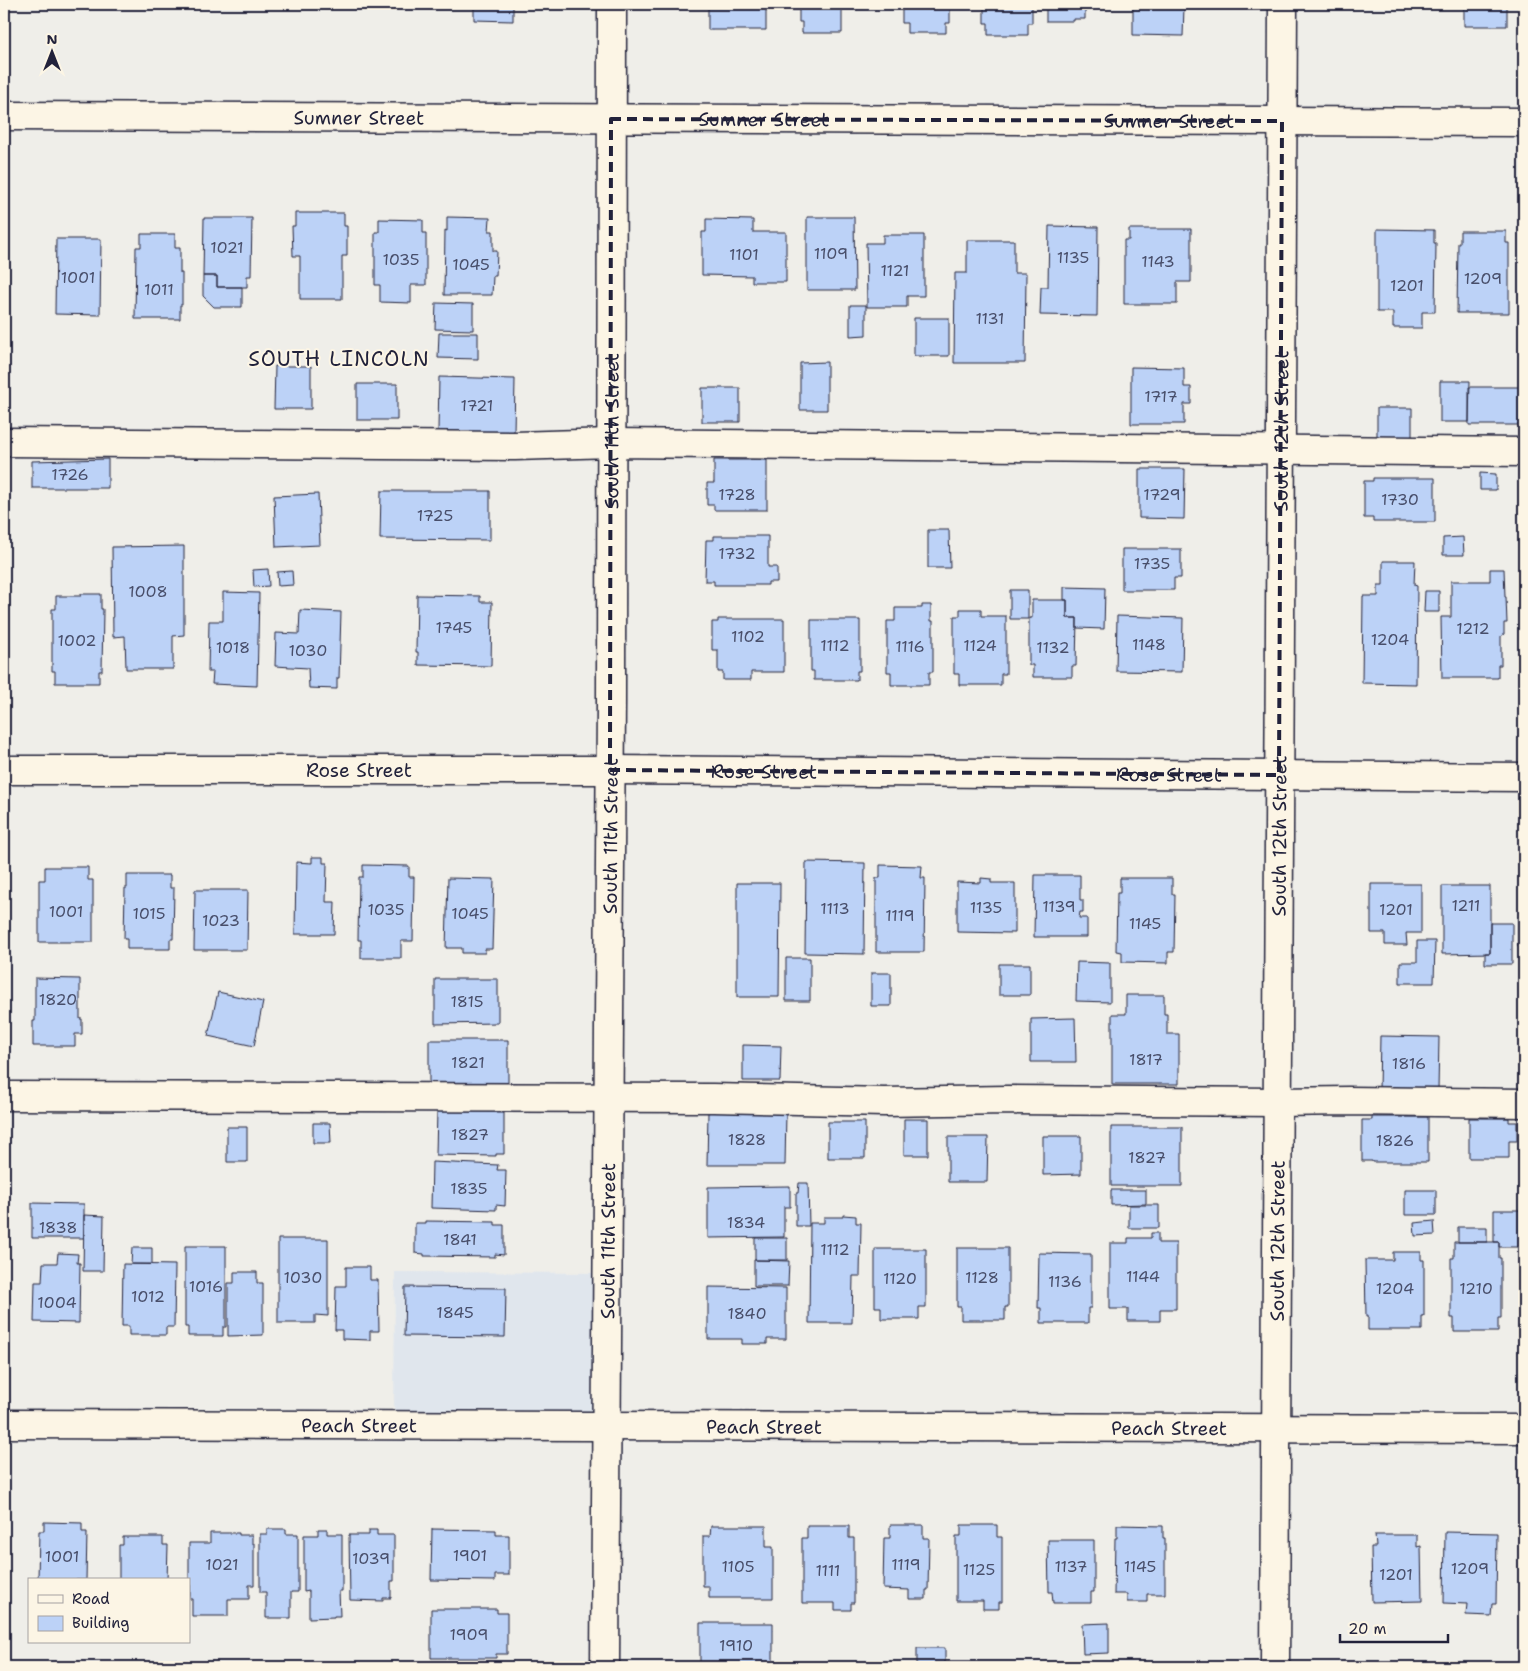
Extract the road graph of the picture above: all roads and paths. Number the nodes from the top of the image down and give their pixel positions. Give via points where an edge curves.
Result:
1 (612, 4) edge
2 (1283, 4) edge
3 (4, 116) edge
4 (611, 119) junction
5 (1282, 121) junction
6 (1524, 122) edge
7 (4, 442) edge
8 (611, 442) junction
9 (1280, 449) junction
10 (1524, 452) edge
11 (4, 770) edge
12 (610, 770) junction
13 (1279, 775) junction
14 (1524, 777) edge
15 (4, 1096) edge
16 (608, 1098) junction
17 (1278, 1102) junction
18 (1524, 1103) edge
19 (4, 1424) edge
20 (606, 1426) junction
21 (1277, 1429) junction
22 (1524, 1429) edge
23 (605, 1667) edge
24 (1275, 1667) edge

1 - 4 street, South 11th Street
2 - 5 street, South 12th Street
3 - 4 street, Sumner Street
4 - 5 street, Sumner Street
4 - 8 street, South 11th Street
5 - 6 street, Sumner Street
5 - 9 street, South 12th Street
7 - 8 street via 515,446
8 - 9 street
8 - 12 street, South 11th Street
9 - 10 street
9 - 13 street, South 12th Street
11 - 12 street, Rose Street
12 - 13 street, Rose Street
12 - 16 street, South 11th Street
13 - 14 street, Rose Street
13 - 17 street, South 12th Street
15 - 16 street
16 - 17 street
16 - 20 street, South 11th Street
17 - 18 street
17 - 21 street, South 12th Street
19 - 20 street, Peach Street
20 - 21 street, Peach Street
20 - 23 street, South 11th Street
21 - 22 street, Peach Street
21 - 24 street, South 12th Street

